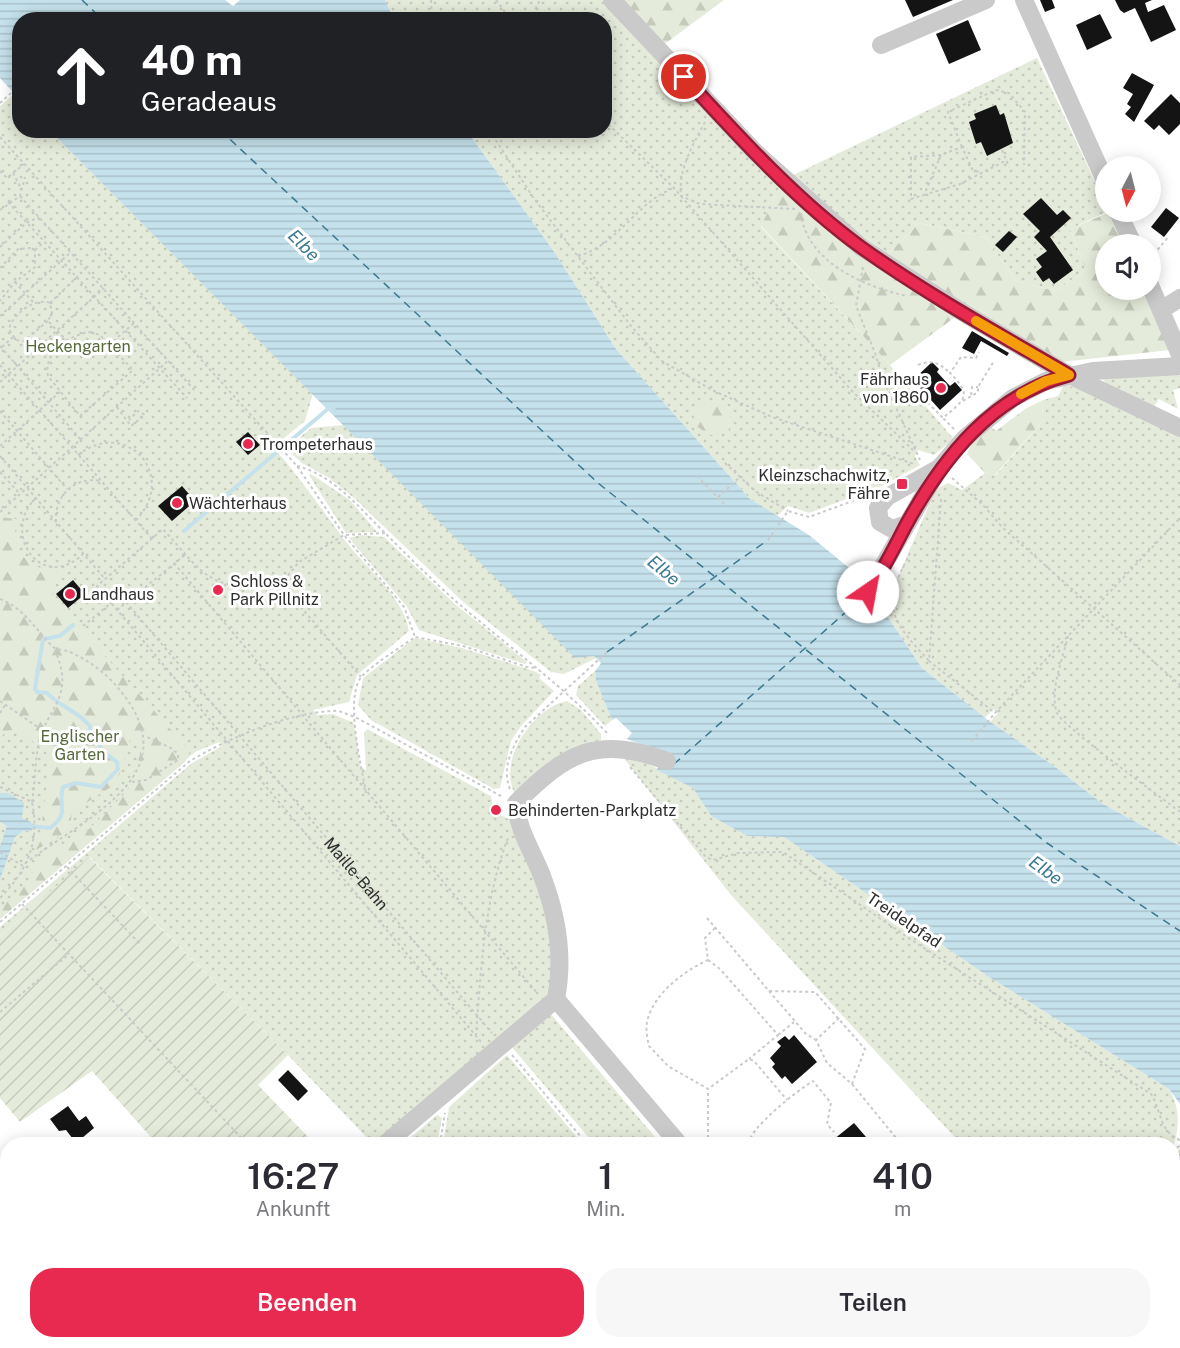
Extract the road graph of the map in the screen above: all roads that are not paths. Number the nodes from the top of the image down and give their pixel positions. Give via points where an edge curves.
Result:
1 (612, 0) edge
2 (986, 0) edge
3 (1024, 0) edge
4 (881, 45) dead end
5 (1095, 158) edge
6 (1180, 298) edge
7 (1157, 300) edge
8 (1161, 309) junction
9 (1180, 355) edge
10 (1180, 366) edge
11 (1069, 375) junction
12 (1180, 428) edge
13 (946, 472) junction
14 (907, 524) junction
15 (868, 592) dead end
16 (666, 761) dead end
17 (552, 1003) junction
18 (393, 1137) edge
19 (673, 1137) edge

1 - 11 street via 808,209 956,309
2 - 4 street
3 - 5 street
6 - 8 street
7 - 8 street
8 - 9 street
10 - 11 street via 1116,368
11 - 12 street
11 - 13 street via 1046,381 1013,398 964,439
13 - 14 street
13 - 14 street via 887,497 878,508 880,522 892,529
14 - 15 street
16 - 17 street via 639,751 594,749 542,777 516,810 543,878 558,938 560,969
17 - 18 street
17 - 19 street

